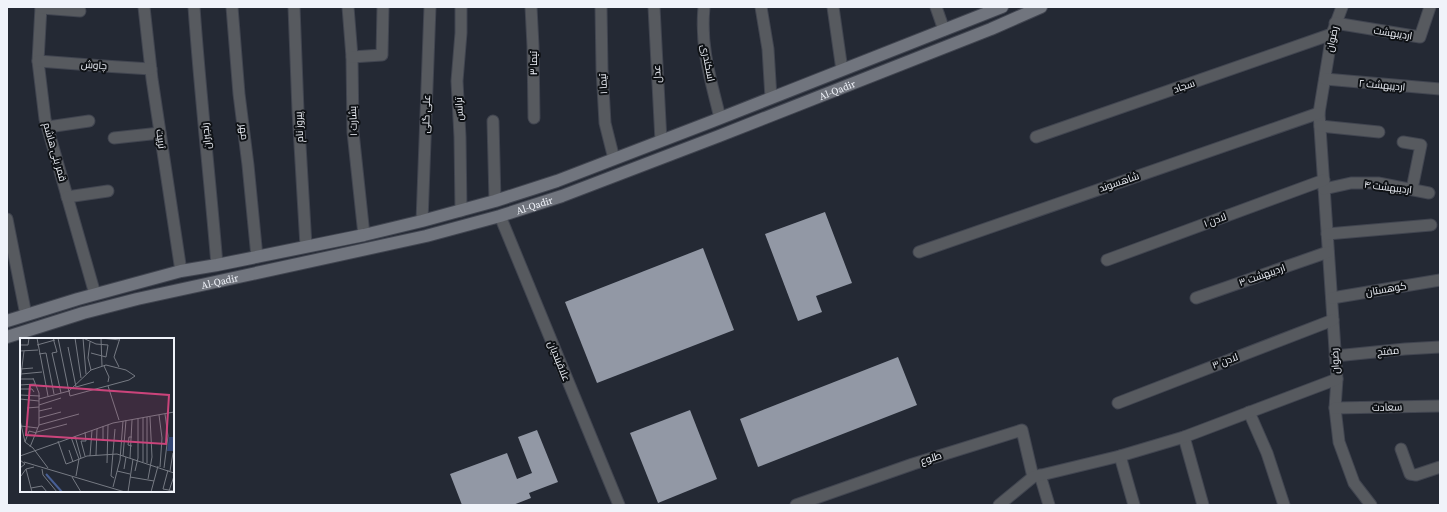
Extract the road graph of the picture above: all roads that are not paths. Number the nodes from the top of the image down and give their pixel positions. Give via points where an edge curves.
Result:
1 (144, 7) edge
2 (194, 7) edge
3 (232, 7) edge
4 (294, 7) edge
5 (348, 7) edge
6 (383, 7) edge
7 (430, 7) edge
8 (461, 7) edge
9 (531, 7) edge
10 (602, 7) edge
11 (654, 7) edge
12 (704, 7) edge
13 (761, 7) edge
14 (833, 7) edge
15 (936, 7) edge
16 (1002, 7) edge
17 (1041, 7) edge
18 (1342, 7) edge
19 (1430, 7) edge
20 (41, 8) edge
21 (80, 11) dead end
22 (984, 11) edge
23 (1333, 28) junction
24 (944, 30) junction
25 (352, 56) junction
26 (38, 61) junction
27 (151, 69) junction
28 (842, 70) junction
29 (1325, 80) junction
30 (1440, 89) edge
31 (771, 98) junction
32 (1319, 113) junction
33 (534, 118) dead end
34 (720, 118) junction
35 (89, 121) dead end
36 (493, 121) dead end
37 (1320, 126) junction
38 (48, 127) junction
39 (1379, 132) dead end
40 (160, 133) junction
41 (1036, 137) dead end
42 (114, 138) dead end
43 (661, 141) junction
44 (1403, 142) dead end
45 (614, 159) junction
46 (1324, 185) junction
47 (1412, 189) junction
48 (108, 191) dead end
49 (1429, 193) dead end
50 (67, 197) junction
51 (495, 202) junction
52 (462, 210) junction
53 (500, 216) junction
54 (7, 219) edge
55 (422, 221) junction
56 (1432, 225) dead end
57 (1327, 234) junction
58 (364, 235) junction
59 (306, 246) junction
60 (919, 252) dead end
61 (1328, 252) junction
62 (10, 253) edge
63 (257, 257) junction
64 (1107, 260) dead end
65 (217, 266) junction
66 (181, 271) junction
67 (1440, 280) edge
68 (95, 294) junction
69 (1196, 298) dead end
70 (1332, 298) junction
71 (26, 315) junction
72 (1333, 320) junction
73 (7, 321) edge
74 (7, 337) edge
75 (1440, 348) edge
76 (1336, 356) junction
77 (1337, 379) junction
78 (1118, 403) dead end
79 (1440, 406) edge
80 (1335, 408) junction
81 (1249, 412) junction
82 (1184, 437) junction
83 (1401, 449) dead end
84 (1120, 456) junction
85 (1440, 467) edge
86 (1036, 476) junction
87 (619, 505) edge
88 (796, 505) edge
89 (999, 505) edge
90 (1049, 505) edge
91 (1134, 505) edge
92 (1203, 505) edge
93 (1284, 505) edge
94 (1371, 505) edge

1 - 27 street, تربیت
2 - 65 street, رنجبران
3 - 63 street, مهر
4 - 59 street, پیروز نام
5 - 25 street, بشارت ۱
6 - 25 street via 382,54
7 - 55 street, علی گلی
8 - 52 street, ترانس via 457,81
9 - 33 street, تیما ۳
10 - 45 street, تیما ۱ via 605,122
11 - 43 street, عدل
12 - 34 street, اسکندری via 702,25 705,55
13 - 31 street via 768,49
14 - 28 street
15 - 24 street
16 - 22 main road, Al-Qadir
17 - 53 main road, Al-Qadir via 719,136 562,196
18 - 23 street, رضوان
19 - 23 street, اردیبهشت via 1420,37
20 - 21 street
20 - 26 street, قمر بنی هاشم
22 - 24 main road, Al-Qadir
23 - 29 street, رضوان
23 - 41 street, سجاد
24 - 28 main road, Al-Qadir
25 - 58 street, بشارت ۱ via 353,132
26 - 27 street, چاوش
26 - 38 street, قمر بنی هاشم
27 - 40 street, تربیت
28 - 31 main road, Al-Qadir
29 - 30 street, اردیبهشت ۲
29 - 32 street, رضوان
31 - 34 main road, Al-Qadir
32 - 37 street, رضوان
32 - 60 street, شاهسوند
34 - 43 main road, Al-Qadir
35 - 38 street
36 - 51 street
37 - 39 street
37 - 46 street, رضوان
38 - 50 street, قمر بنی هاشم
40 - 42 street
40 - 66 street, تربیت
43 - 45 main road, Al-Qadir
44 - 47 street via 1422,145
45 - 51 main road, Al-Qadir
46 - 47 street, اردیبهشت ۴ via 1378,183
46 - 57 street, رضوان
46 - 64 street, لادن ۱
47 - 49 street, اردیبهشت ۴
48 - 50 street
50 - 68 street, قمر بنی هاشم
51 - 52 main road, Al-Qadir
51 - 53 main road
52 - 55 main road, Al-Qadir
53 - 74 main road, Al-Qadir via 426,236 137,299
53 - 87 street, علاقبندیان
54 - 62 street
55 - 58 main road, Al-Qadir
56 - 57 street
57 - 61 street, رضوان
58 - 59 main road, Al-Qadir
59 - 63 main road, Al-Qadir
61 - 69 street, اردیبهشت ۳
61 - 70 street, رضوان
62 - 71 street
63 - 65 main road, Al-Qadir
65 - 66 main road, Al-Qadir
66 - 68 main road, Al-Qadir
67 - 70 street, کوهستان
68 - 71 main road, Al-Qadir
70 - 72 street, رضوان
71 - 73 main road, Al-Qadir
72 - 76 street, رضوان
72 - 78 street, لادن ۳
75 - 76 street, مفتح
76 - 77 street, رضوان
77 - 80 street
77 - 81 street, رضوان
79 - 80 street, سعادت
80 - 94 street via 1339,442 1354,483
81 - 82 street, رضوان
81 - 93 street via 1267,453
82 - 84 street, رضوان
82 - 92 street
83 - 85 street via 1410,474 1416,475
84 - 86 street, رضوان
84 - 91 street
86 - 88 street, طلوع via 1022,430 913,464
86 - 89 street, رضوان
86 - 90 street

